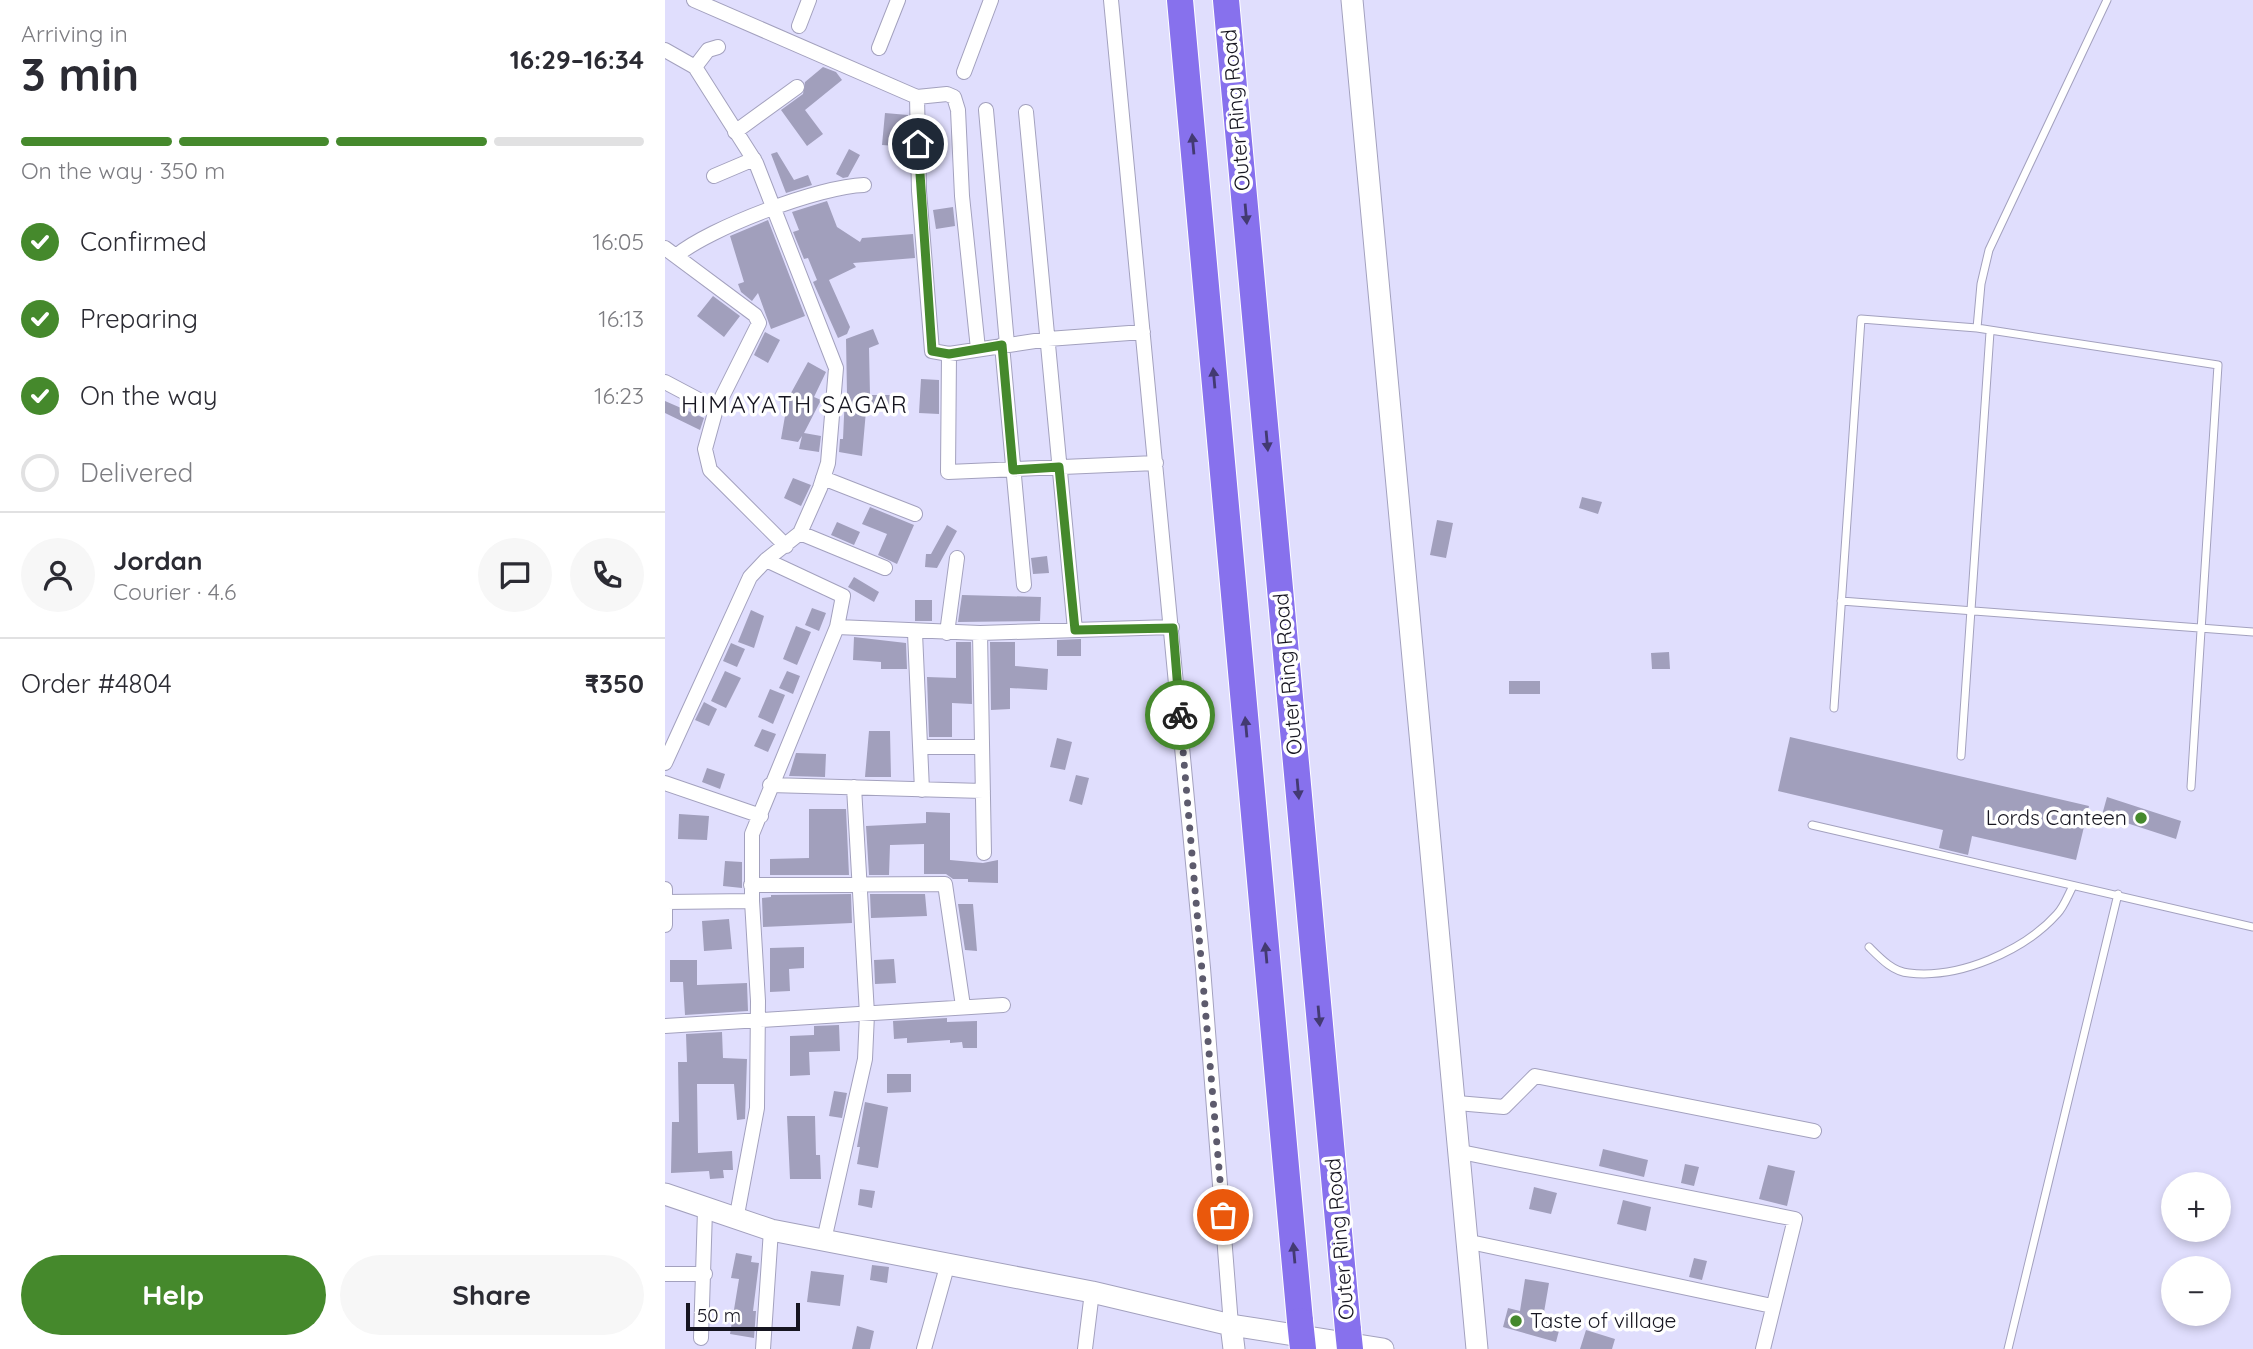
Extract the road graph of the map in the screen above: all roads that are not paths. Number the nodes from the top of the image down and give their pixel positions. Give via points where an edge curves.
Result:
1 (694, 0) edge
2 (809, 0) edge
3 (898, 0) edge
4 (991, 0) edge
5 (1111, 0) edge
6 (1180, 0) edge
7 (1226, 0) edge
8 (1352, 0) edge
9 (2106, 0) edge
10 (799, 26) dead end
11 (717, 47) dead end
12 (879, 48) dead end
13 (665, 50) edge
14 (695, 66) junction
15 (964, 72) dead end
16 (797, 87) dead end
17 (917, 97) junction
18 (986, 110) dead end
19 (1026, 111) dead end
20 (735, 132) junction
21 (754, 159) junction
22 (714, 176) dead end
23 (864, 185) dead end
24 (776, 209) junction
25 (671, 252) edge
26 (1977, 328) junction
27 (1143, 332) junction
28 (1990, 332) junction
29 (1048, 339) junction
30 (1004, 344) junction
31 (978, 349) junction
32 (949, 354) junction
33 (665, 382) edge
34 (716, 409) junction
35 (1156, 463) junction
36 (1059, 467) junction
37 (1013, 470) junction
38 (823, 478) junction
39 (915, 514) dead end
40 (800, 533) junction
41 (786, 545) junction
42 (957, 558) dead end
43 (766, 559) junction
44 (885, 568) dead end
45 (1024, 585) dead end
46 (1842, 601) junction
47 (1971, 611) junction
48 (837, 626) junction
49 (1173, 628) junction
50 (2201, 628) junction
51 (1075, 630) junction
52 (2253, 632) edge
53 (915, 633) junction
54 (947, 633) junction
55 (980, 633) junction
56 (1834, 708) dead end
57 (920, 747) junction
58 (982, 747) junction
59 (1961, 756) dead end
60 (665, 763) edge
61 (665, 783) edge
62 (770, 785) junction
63 (853, 787) junction
64 (2191, 787) dead end
65 (922, 790) junction
66 (983, 791) junction
67 (761, 816) junction
68 (1812, 825) dead end
69 (984, 853) dead end
70 (859, 883) junction
71 (751, 885) junction
72 (2073, 886) junction
73 (665, 889) edge
74 (2118, 894) junction
75 (752, 901) junction
76 (666, 902) edge
77 (665, 925) edge
78 (2253, 927) edge
79 (1869, 947) dead end
80 (1003, 1005) dead end
81 (963, 1006) junction
82 (867, 1014) junction
83 (758, 1021) junction
84 (665, 1026) edge
85 (1457, 1102) junction
86 (1814, 1131) dead end
87 (1461, 1152) junction
88 (665, 1194) edge
89 (705, 1210) junction
90 (736, 1220) junction
91 (771, 1230) junction
92 (824, 1240) junction
93 (1470, 1242) junction
94 (948, 1263) junction
95 (665, 1274) edge
96 (705, 1275) junction
97 (1092, 1292) junction
98 (1772, 1306) junction
99 (1231, 1325) junction
100 (701, 1338) dead end
101 (1349, 1340) edge
102 (762, 1349) edge
103 (924, 1349) edge
104 (1085, 1349) edge
105 (1234, 1349) edge
106 (1303, 1349) edge
107 (1383, 1349) edge
108 (1477, 1349) edge
109 (1763, 1349) edge
110 (2008, 1349) edge

1 - 17 street
2 - 10 street
3 - 12 street
4 - 15 street
5 - 27 street
106 -> 6 highway, bridge
7 -> 101 highway, Outer Ring Road
8 - 85 main road
9 - 26 lane via 1989,250
11 - 14 street via 708,50
13 - 14 street
14 - 20 street
16 - 20 street
17 - 31 street via 947,94 954,97 958,110
17 - 32 street via 919,191 932,351
18 - 30 street
19 - 29 street
20 - 21 street
21 - 22 street
21 - 24 street
23 - 24 street via 842,185
24 - 25 street
24 - 38 street via 836,368
25 - 34 street via 755,314 759,323
26 - 28 lane
26 - 46 lane via 1861,319
27 - 29 street
27 - 35 street
28 - 47 lane
28 - 50 lane via 2218,365
29 - 30 street
29 - 36 street
30 - 31 street
30 - 37 street
31 - 32 street
32 - 37 street via 947,472
33 - 34 street
34 - 41 street via 705,449 710,470
35 - 36 street
35 - 49 street
36 - 37 street
36 - 51 street
37 - 45 street
38 - 39 street
38 - 40 street
40 - 41 street
40 - 44 street
41 - 43 street
42 - 54 street
43 - 48 street via 843,596
43 - 60 street via 750,577
46 - 47 lane
46 - 56 lane
47 - 50 lane
47 - 59 lane
48 - 53 street
48 - 62 street
49 - 51 street
49 - 99 street
50 - 52 lane
50 - 64 lane
51 - 55 street
53 - 54 street
53 - 57 street
54 - 55 street
55 - 58 street
57 - 58 street
57 - 65 street
58 - 66 street
61 - 67 street
62 - 63 street
62 - 67 street
63 - 65 street
63 - 70 street
65 - 66 street
66 - 69 street
67 - 71 street via 752,834
68 - 72 lane
70 - 71 street
70 - 81 street via 945,884
70 - 82 street
71 - 75 street
72 - 74 lane
72 - 79 lane via 2059,914 1998,959 1908,974
73 - 76 street
74 - 78 lane
74 - 110 lane
75 - 76 street
75 - 83 street
76 - 77 street
80 - 81 street
81 - 82 street
82 - 83 street
82 - 92 street via 865,1059
83 - 84 street
83 - 90 street via 757,1108
85 - 86 street via 1504,1107 1535,1076
85 - 87 main road
87 - 93 main road
87 - 98 street via 1795,1219
88 - 89 main road
89 - 90 main road
89 - 96 street
90 - 91 main road
91 - 92 main road
91 - 102 street
92 - 94 main road
93 - 98 street
93 - 108 main road
94 - 97 main road
94 - 103 street
95 - 96 street
96 - 100 street
97 - 99 main road
97 - 104 street
98 - 109 street
99 - 105 main road
99 - 107 main road

